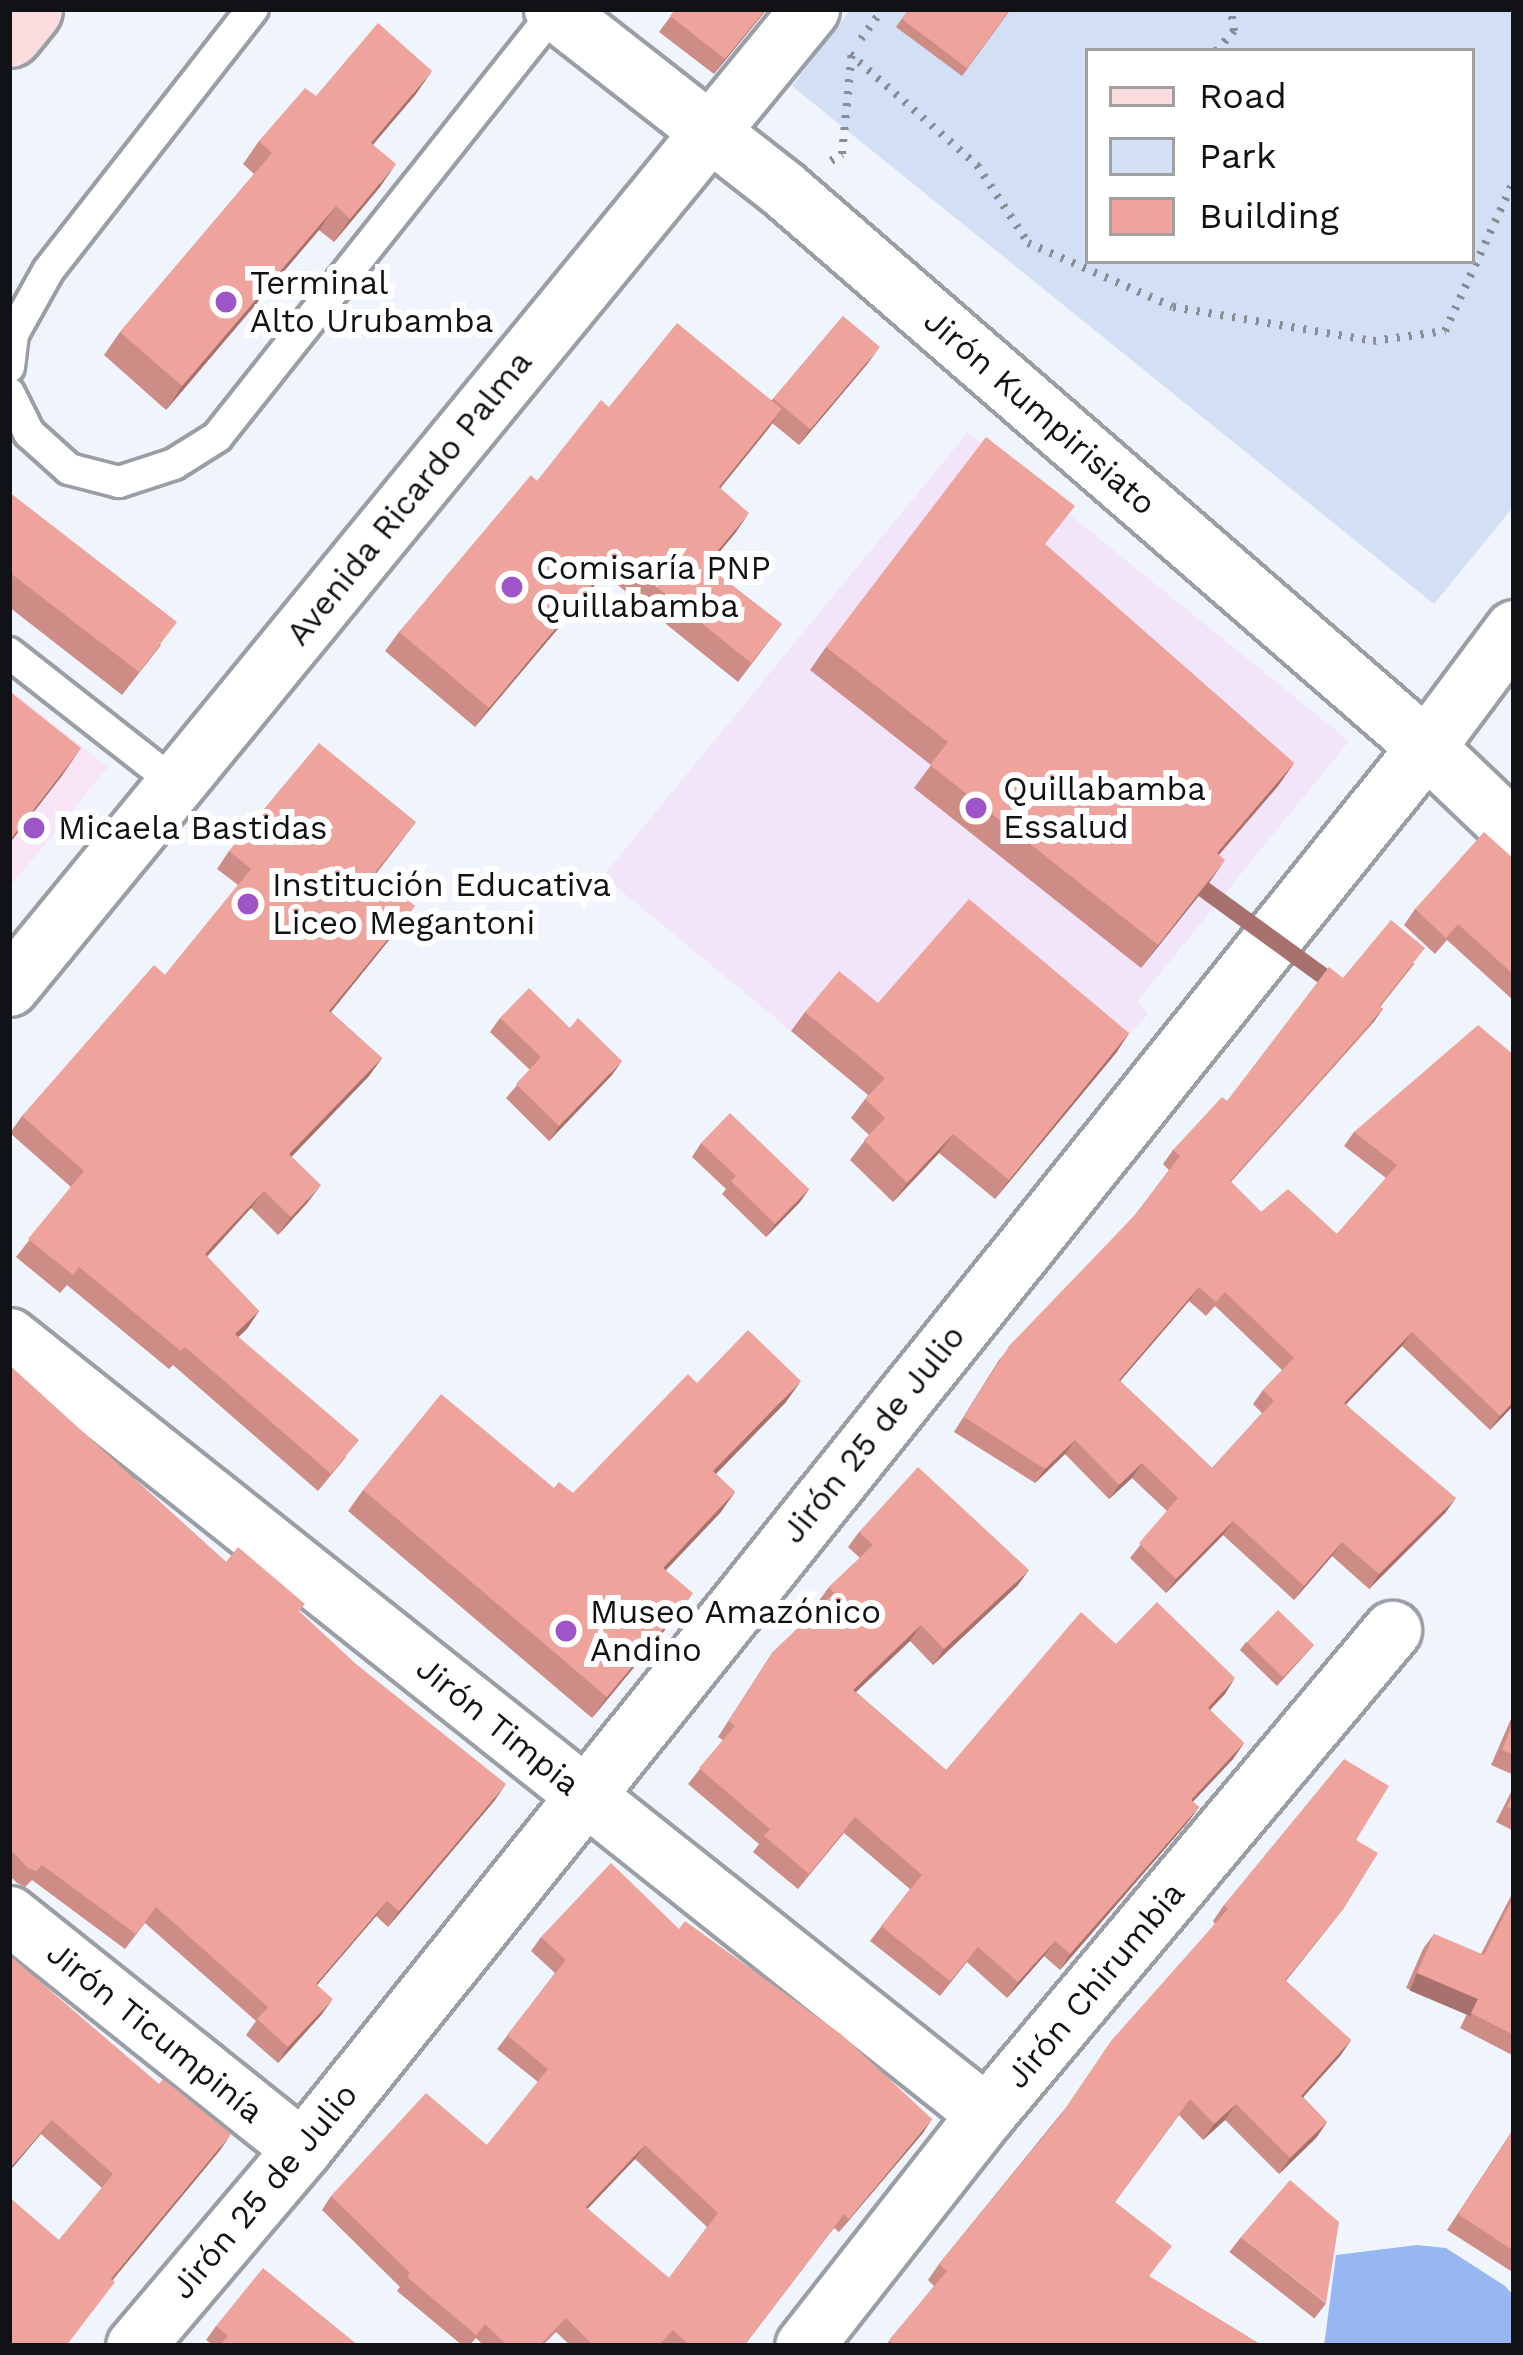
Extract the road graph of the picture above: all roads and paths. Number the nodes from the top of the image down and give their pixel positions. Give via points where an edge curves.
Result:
1 (29, 9) edge
2 (253, 9) edge
3 (810, 9) edge
4 (884, 9) edge
5 (1231, 9) edge
6 (554, 10) edge
7 (9, 34) edge
8 (1219, 48) edge
9 (850, 54) junction
10 (711, 131) junction
11 (1514, 180) edge
12 (782, 188) junction
13 (9, 367) edge
14 (9, 393) edge
15 (1514, 629) edge
16 (9, 652) edge
17 (1426, 747) junction
18 (175, 783) junction
19 (1514, 831) edge
20 (9, 987) edge
21 (9, 1337) edge
22 (1392, 1630) dead end
23 (583, 1794) junction
24 (9, 1915) edge
25 (986, 2114) junction
26 (302, 2149) junction
27 (136, 2346) edge
28 (804, 2346) edge

1 - 7 main road
2 - 13 lane via 48,271 13,334
3 - 10 street, Avenida Ricardo Palma
4 - 9 path
5 - 8 path via 1234,31
6 - 10 street, Jirón Kumpirisiato
6 - 14 lane via 217,436 174,464 119,482 69,469 28,433
9 - 11 path via 977,165 1028,243 1173,307 1373,341 1445,331
9 - 12 path via 842,154
10 - 12 street, Jirón Kumpirisiato
10 - 18 street, Avenida Ricardo Palma
12 - 17 street, Jirón Kumpirisiato
15 - 17 street, Jirón 25 de Julio
16 - 18 lane
17 - 19 street, Jirón Kumpirisiato
17 - 23 street, Jirón 25 de Julio
18 - 20 street, Avenida Ricardo Palma
21 - 23 street, Jirón Timpia
22 - 25 street, Jirón Chirumbia
23 - 25 street, Jirón Timpia
23 - 26 street, Jirón 25 de Julio
24 - 26 street, Jirón Ticumpinía
25 - 28 street, Jirón Chirumbia
26 - 27 street, Jirón 25 de Julio

